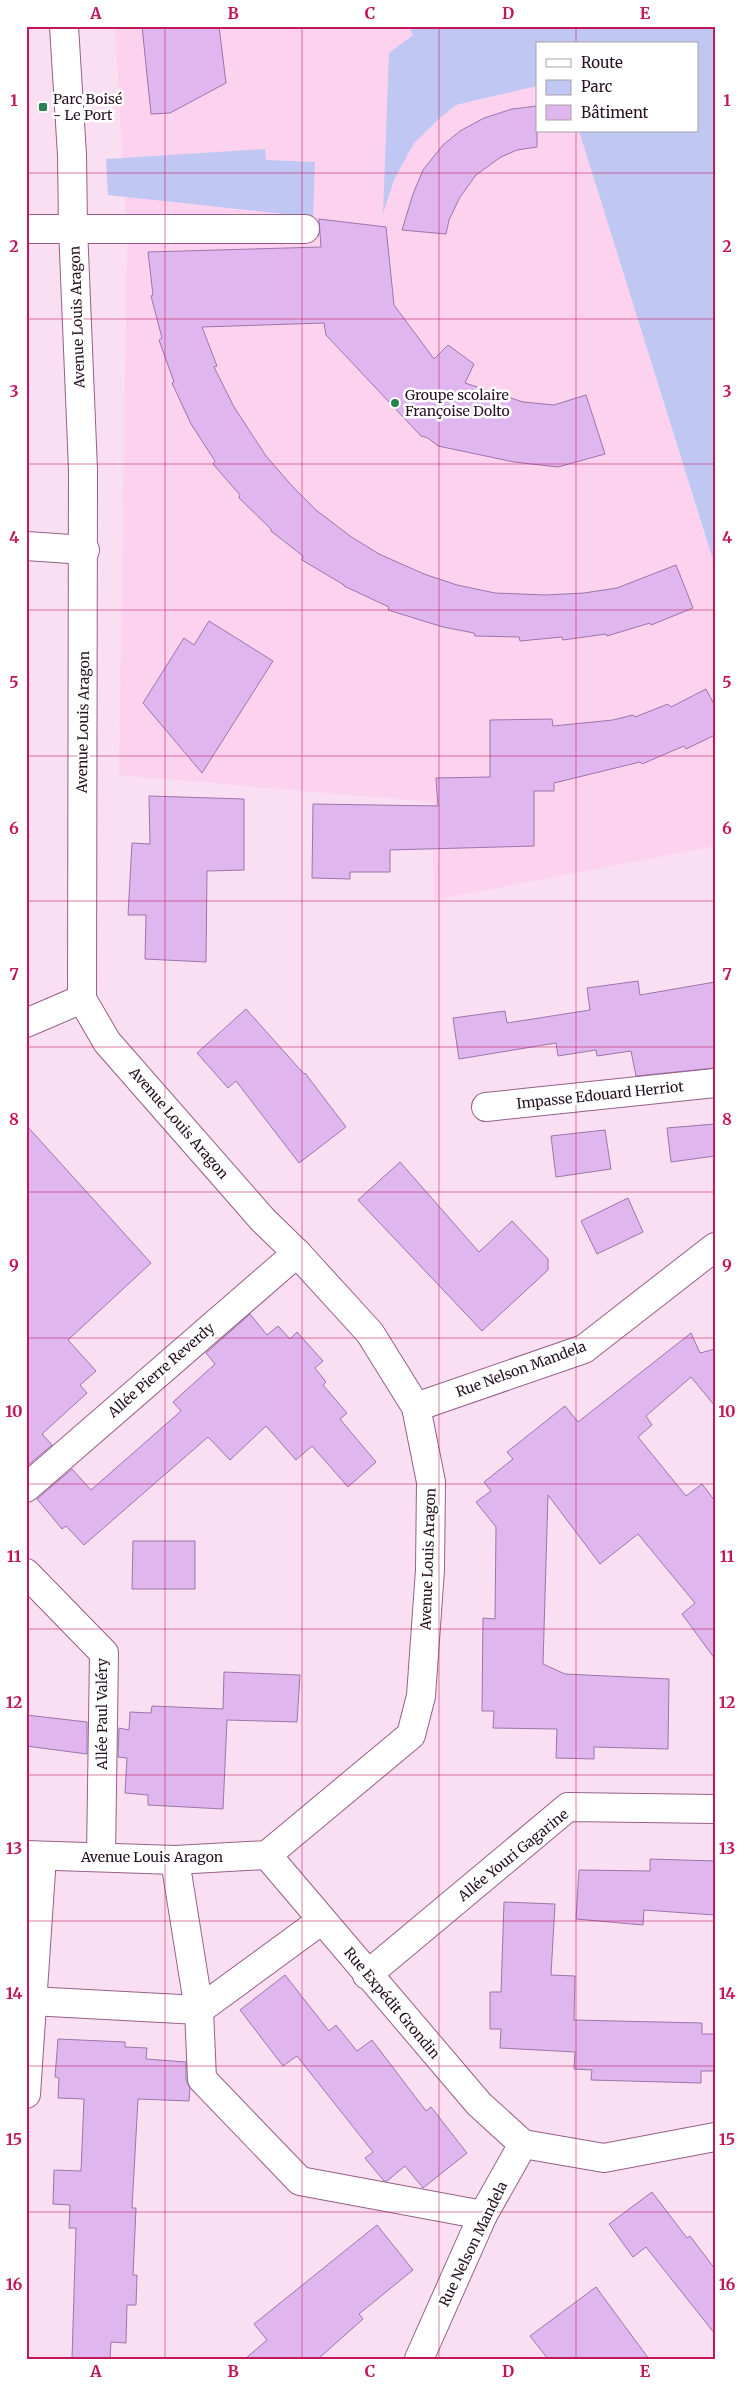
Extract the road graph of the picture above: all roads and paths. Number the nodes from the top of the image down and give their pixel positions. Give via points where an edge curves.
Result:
1 (64, 26) edge
2 (73, 228) junction
3 (26, 229) edge
4 (305, 229) dead end
5 (26, 546) edge
6 (85, 550) junction
7 (82, 999) junction
8 (26, 1023) edge
9 (715, 1083) edge
10 (486, 1106) dead end
11 (715, 1247) edge
12 (297, 1253) junction
13 (416, 1407) junction
14 (26, 1488) edge
15 (26, 1573) edge
16 (715, 1809) edge
17 (267, 1855) junction
18 (34, 1856) edge
19 (101, 1857) junction
20 (175, 1860) junction
21 (322, 1920) junction
22 (367, 1975) junction
23 (31, 2001) junction
24 (199, 2010) junction
25 (26, 2094) edge
26 (715, 2137) edge
27 (523, 2144) junction
28 (483, 2215) junction
29 (419, 2359) edge

1 - 2 street, Avenue Louis Aragon
2 - 3 street
2 - 4 street
2 - 6 street, Avenue Louis Aragon
5 - 6 street
6 - 7 street, Avenue Louis Aragon
7 - 8 street
7 - 12 street, Avenue Louis Aragon via 107,1042 263,1220
9 - 10 street, Impasse Edouard Herriot
11 - 13 street, Rue Nelson Mandela via 584,1349
12 - 13 street, Avenue Louis Aragon via 370,1333
12 - 14 street, Allée Pierre Reverdy
13 - 17 street, Avenue Louis Aragon via 432,1482 430,1570 421,1696 411,1735
15 - 19 street, Allée Paul Valéry via 104,1653
16 - 22 street, Allée Youri Gagarine via 568,1807
17 - 20 street, Avenue Louis Aragon
17 - 21 street, Rue Expédit Grondin
18 - 19 street, Avenue Louis Aragon
18 - 23 street
19 - 20 street, Avenue Louis Aragon
20 - 24 street
21 - 22 street, Rue Expédit Grondin
21 - 24 street
22 - 27 street, Rue Expédit Grondin via 479,2104
23 - 24 street
23 - 25 street
24 - 28 street via 202,2079 300,2181
26 - 27 street via 604,2158
27 - 28 street, Rue Nelson Mandela
28 - 29 street, Rue Nelson Mandela

